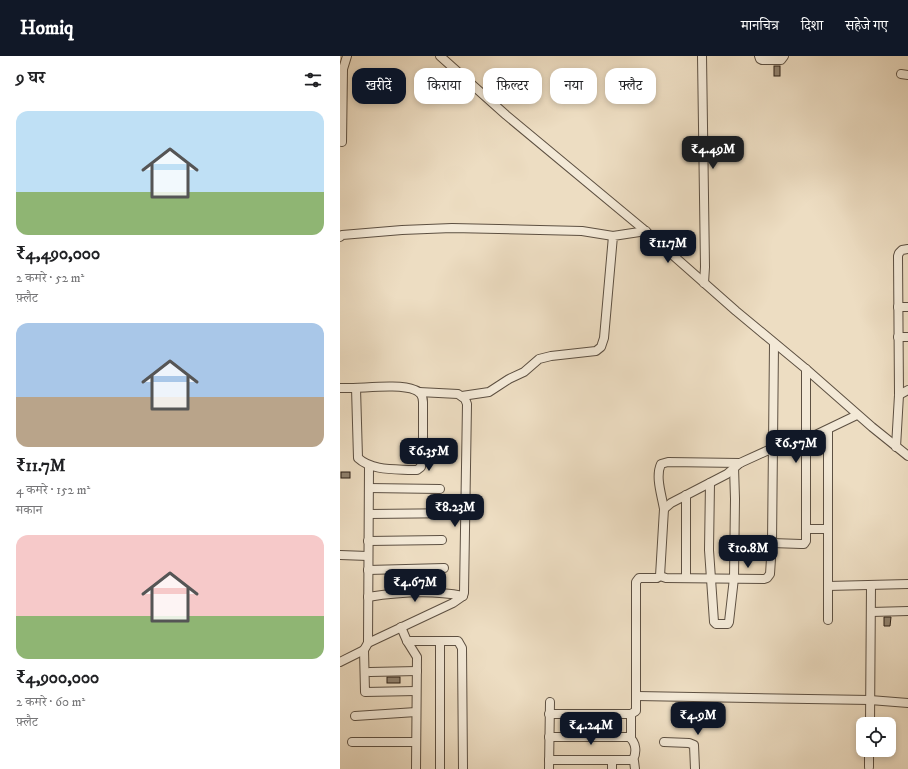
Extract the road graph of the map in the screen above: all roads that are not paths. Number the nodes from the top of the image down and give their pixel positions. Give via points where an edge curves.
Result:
1 (347, 56) edge
2 (440, 56) edge
3 (702, 56) edge
4 (759, 56) edge
5 (784, 56) edge
6 (342, 142) dead end
7 (646, 231) junction
8 (340, 236) edge
9 (613, 236) junction
10 (908, 249) edge
11 (898, 276) junction
12 (908, 276) edge
13 (704, 283) junction
14 (898, 307) junction
15 (908, 307) edge
16 (898, 337) junction
17 (908, 337) edge
18 (774, 344) junction
19 (806, 370) junction
20 (340, 388) edge
21 (356, 388) junction
22 (908, 390) edge
23 (419, 392) junction
24 (899, 395) junction
25 (462, 396) junction
26 (857, 415) junction
27 (828, 430) junction
28 (807, 439) junction
29 (896, 447) junction
30 (773, 448) junction
31 (908, 456) edge
32 (737, 465) junction
33 (369, 466) junction
34 (710, 483) junction
35 (369, 488) junction
36 (440, 489) dead end
37 (686, 495) junction
38 (664, 509) junction
39 (465, 513) junction
40 (369, 514) junction
41 (806, 529) junction
42 (828, 529) junction
43 (442, 540) dead end
44 (368, 541) junction
45 (772, 543) junction
46 (340, 555) edge
47 (368, 556) junction
48 (444, 568) dead end
49 (368, 570) junction
50 (660, 576) junction
51 (686, 577) junction
52 (712, 577) junction
53 (734, 578) junction
54 (906, 582) edge
55 (871, 585) junction
56 (828, 586) junction
57 (463, 596) junction
58 (368, 597) junction
59 (908, 611) edge
60 (871, 612) junction
61 (828, 620) dead end
62 (401, 627) junction
63 (407, 641) junction
64 (440, 641) junction
65 (366, 646) junction
66 (340, 662) edge
67 (417, 671) junction
68 (370, 672) dead end
69 (416, 691) junction
70 (637, 696) junction
71 (870, 700) junction
72 (550, 702) dead end
73 (908, 703) edge
74 (416, 712) junction
75 (550, 714) junction
76 (631, 714) junction
77 (355, 716) dead end
78 (870, 717) edge
79 (549, 737) junction
80 (631, 738) junction
81 (352, 742) dead end
82 (415, 742) junction
83 (664, 742) dead end
84 (869, 757) edge
85 (549, 760) junction
86 (612, 760) junction
87 (633, 760) junction
88 (869, 767) dead end
89 (410, 769) edge
90 (416, 769) edge
91 (440, 769) edge
92 (463, 769) edge
93 (549, 769) edge
94 (612, 769) edge
95 (635, 769) edge
96 (696, 769) edge

1 - 6 street via 343,69
2 - 7 street via 506,115
3 - 13 street
4 - 5 street via 762,60 781,60
7 - 9 street
7 - 13 street
8 - 9 street via 452,228 582,231
9 - 25 street via 604,338 601,347 596,351 551,356 539,360 490,392
10 - 11 street via 899,253
11 - 12 street
11 - 14 street
13 - 18 street
14 - 15 street
14 - 16 street
16 - 17 street
16 - 24 street
18 - 19 street
18 - 30 street
19 - 26 street
19 - 28 street
20 - 21 street
21 - 23 street via 403,388
21 - 33 street via 357,454 358,458
22 - 24 street
23 - 25 street
23 - 33 street via 423,396 421,467 412,470
24 - 29 street
25 - 39 street via 468,410
26 - 27 street
26 - 29 street
27 - 28 street
27 - 42 street
28 - 41 street
29 - 31 street
30 - 32 street
30 - 45 street
32 - 34 street
32 - 38 street via 668,462 661,464 659,479
32 - 53 street
33 - 35 street
34 - 37 street
34 - 52 street via 709,550
35 - 36 street
35 - 40 street
37 - 38 street
37 - 51 street
38 - 50 street
39 - 40 street
39 - 57 street
40 - 44 street
41 - 42 street
41 - 45 street via 804,544
42 - 56 street
43 - 44 street
44 - 47 street
45 - 53 street via 771,571 768,577
46 - 47 street
47 - 49 street
48 - 49 street
49 - 58 street
50 - 51 street
50 - 70 street via 639,578 636,582
51 - 52 street
52 - 53 street
52 - 53 street via 714,622 724,625 729,622
54 - 55 street
55 - 56 street
55 - 60 street
56 - 61 street
57 - 58 street via 409,592
57 - 62 street
58 - 65 street
59 - 60 street
60 - 71 street
62 - 63 street
62 - 65 street
63 - 64 street
63 - 67 street via 416,654
64 - 91 street
64 - 92 street via 458,641 462,648
65 - 66 street
65 - 69 street via 364,692
67 - 68 street
67 - 69 street
69 - 74 street
70 - 71 street
70 - 76 street via 636,711
71 - 73 street
71 - 78 street
72 - 75 street
74 - 77 street
74 - 82 street
75 - 76 street
75 - 79 street
76 - 80 street
79 - 80 street
79 - 85 street
80 - 87 street via 636,751
81 - 82 street
82 - 90 street
83 - 96 street via 694,745
84 - 88 street
85 - 86 street
85 - 93 street
86 - 87 street
86 - 94 street
87 - 95 street
89 - 90 street

